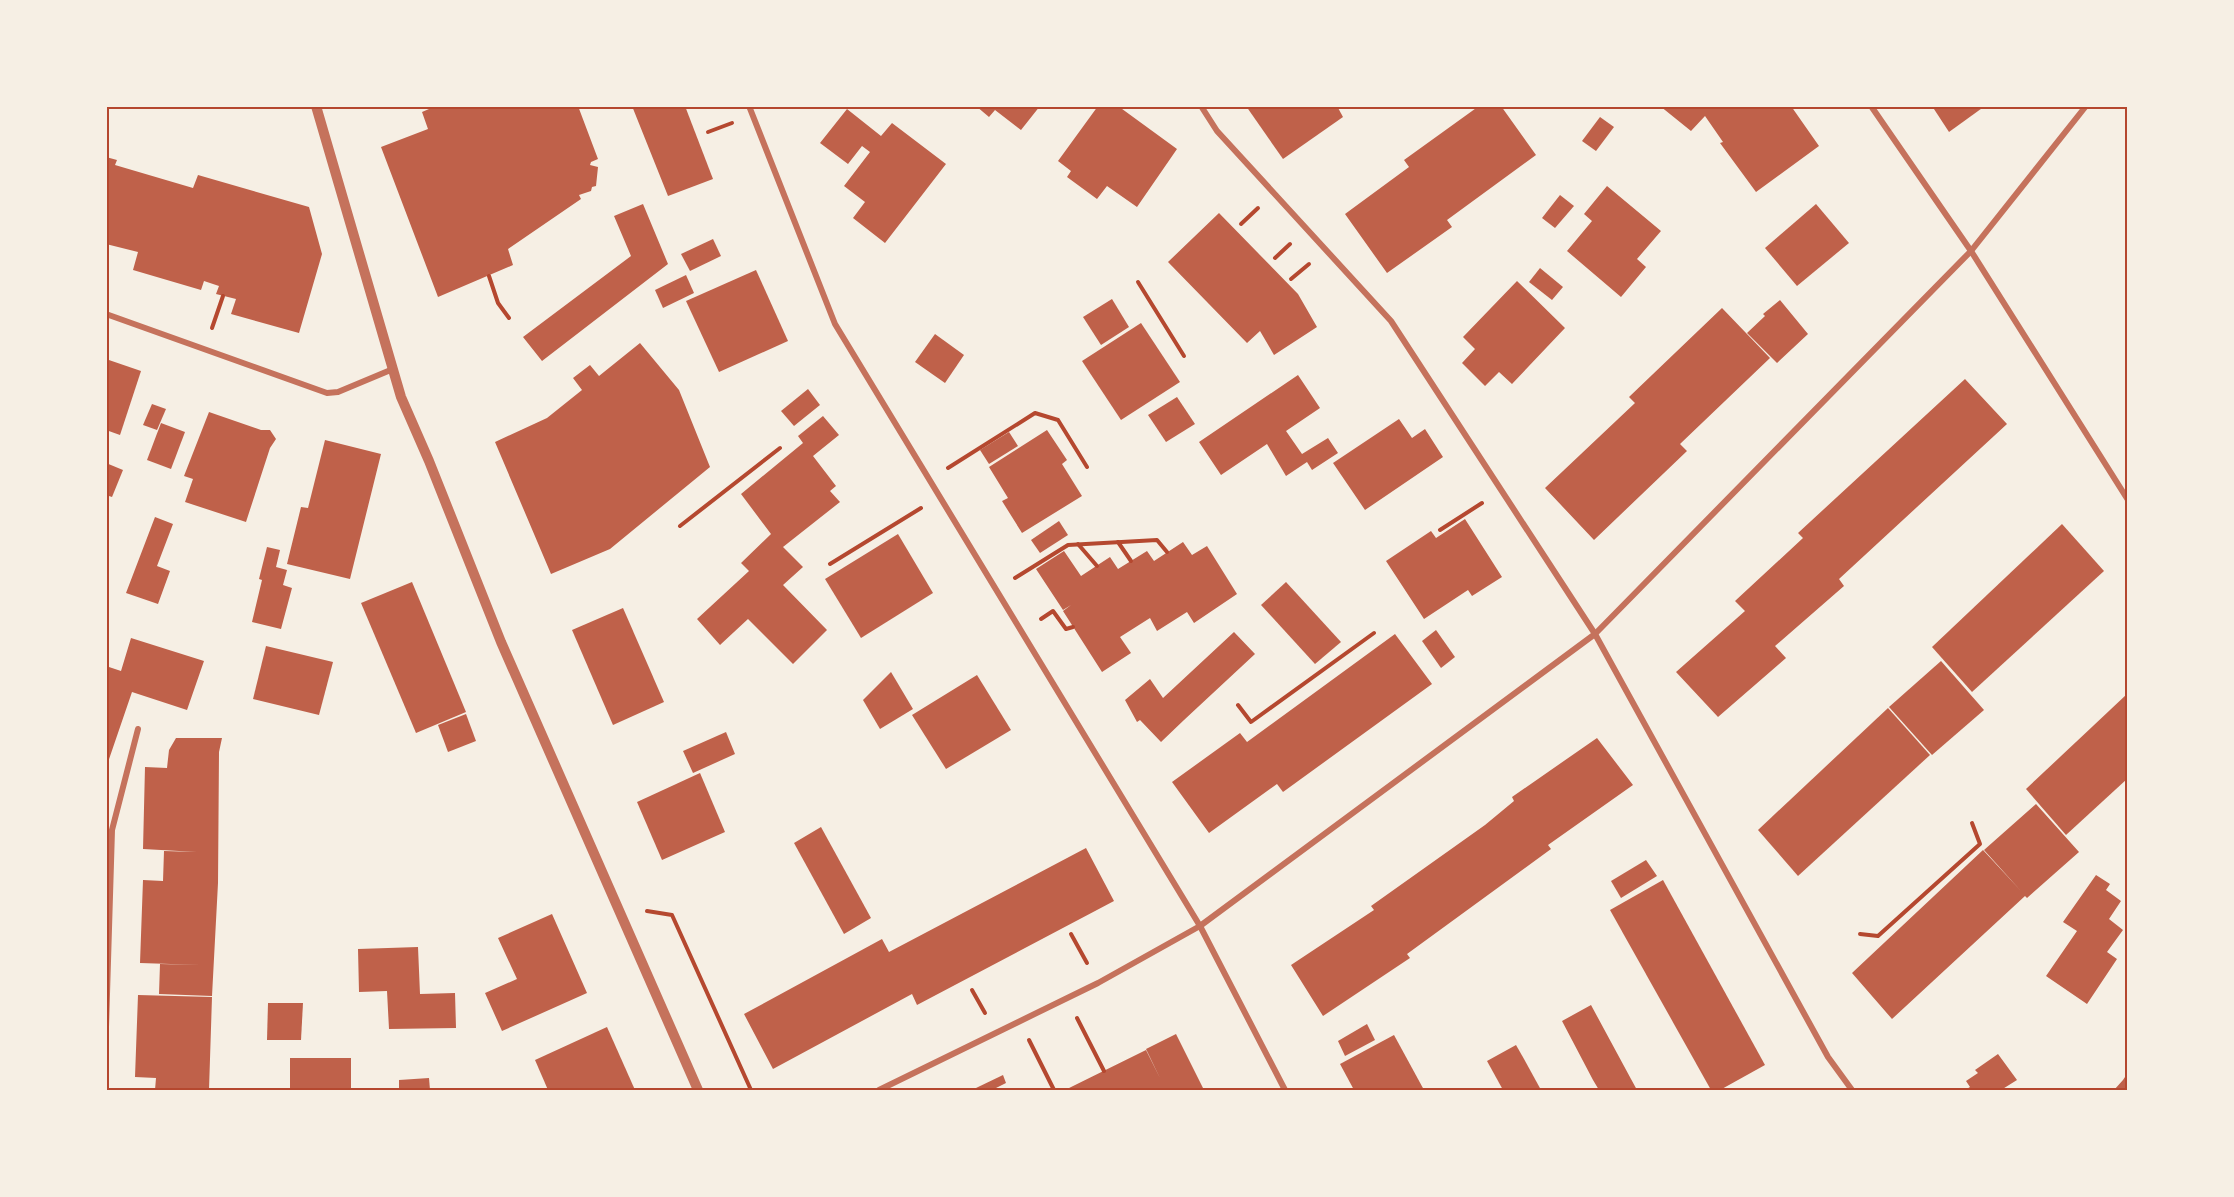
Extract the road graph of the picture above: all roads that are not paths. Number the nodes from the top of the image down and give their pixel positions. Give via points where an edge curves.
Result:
1 (316, 106) edge
2 (749, 106) edge
3 (1201, 106) edge
4 (1871, 106) edge
5 (2086, 106) edge
6 (1971, 251) junction
7 (106, 314) edge
8 (394, 369) junction
9 (2127, 500) edge
10 (1596, 634) junction
11 (138, 729) dead end
12 (1200, 926) junction
13 (106, 1027) edge
14 (698, 1090) edge
15 (879, 1090) edge
16 (1285, 1090) edge
17 (1852, 1090) edge

1 - 8 street
2 - 12 street via 835,324
3 - 10 street via 1217,131 1391,321
4 - 6 street
5 - 6 street
6 - 9 street
6 - 10 street
7 - 8 street via 327,393
8 - 14 street via 401,397 501,642
10 - 12 street
10 - 17 street via 1828,1057
11 - 13 street via 112,831
12 - 15 street via 1067,998
12 - 16 street

